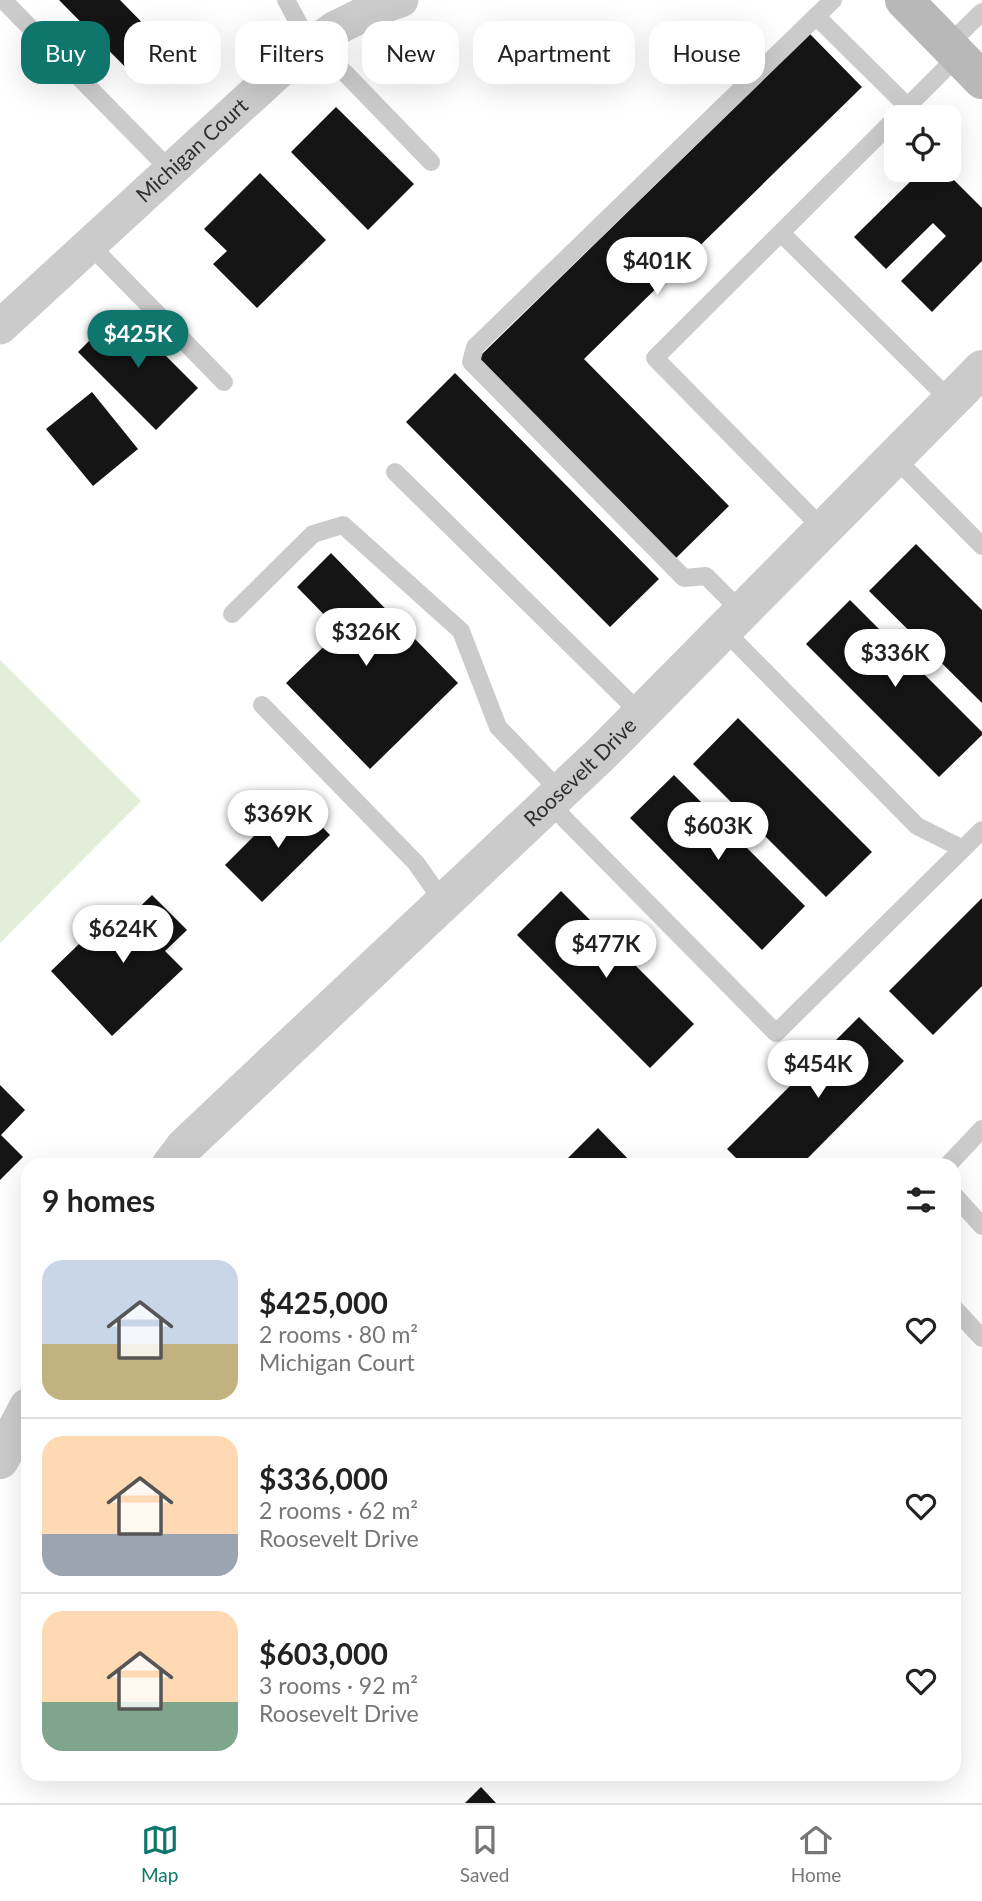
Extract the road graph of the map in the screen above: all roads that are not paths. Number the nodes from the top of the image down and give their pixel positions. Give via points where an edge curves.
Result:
1 (3, 0) edge
2 (286, 0) edge
3 (401, 0) edge
4 (833, 0) edge
5 (904, 0) edge
6 (982, 12) edge
7 (816, 16) junction
8 (299, 21) edge
9 (348, 22) edge
10 (963, 60) edge
11 (348, 79) edge
12 (265, 84) edge
13 (906, 105) edge
14 (908, 105) edge
15 (884, 129) edge
16 (431, 162) dead end
17 (170, 171) junction
18 (781, 233) junction
19 (90, 245) junction
20 (0, 327) edge
21 (982, 369) edge
22 (224, 382) dead end
23 (950, 400) junction
24 (894, 457) junction
25 (395, 472) dead end
26 (823, 529) junction
27 (982, 546) edge
28 (232, 614) dead end
29 (733, 621) junction
30 (262, 705) dead end
31 (641, 714) junction
32 (555, 798) junction
33 (982, 830) edge
34 (963, 849) junction
35 (444, 903) junction
36 (982, 1129) edge
37 (176, 1158) edge
38 (955, 1158) edge
39 (961, 1203) edge
40 (982, 1226) edge
41 (961, 1316) edge
42 (982, 1338) edge
43 (21, 1420) edge
44 (0, 1460) edge

1 - 17 lane
2 - 8 lane
3 - 9 street, Michigan Court
4 - 7 lane
5 - 10 main road
6 - 10 lane
7 - 13 lane
7 - 29 lane via 475,347 471,362 684,578 706,576
10 - 14 lane
11 - 16 lane
12 - 17 street, Michigan Court
15 - 18 lane
17 - 19 street, Michigan Court
18 - 23 lane
18 - 26 lane via 655,358
19 - 20 street, Michigan Court
19 - 22 lane
21 - 23 street, Roosevelt Drive
23 - 24 street, Roosevelt Drive
24 - 26 street, Roosevelt Drive
24 - 27 lane
25 - 31 lane
26 - 29 street, Roosevelt Drive
28 - 32 lane via 313,534 343,525 461,631 498,727
29 - 31 street, Roosevelt Drive
29 - 34 lane via 917,826
30 - 35 lane via 416,863
31 - 32 street, Roosevelt Drive
32 - 34 lane via 776,1033
32 - 35 street, Roosevelt Drive
33 - 34 lane
35 - 37 street, Roosevelt Drive
36 - 38 lane
39 - 40 lane
41 - 42 lane
43 - 44 street

